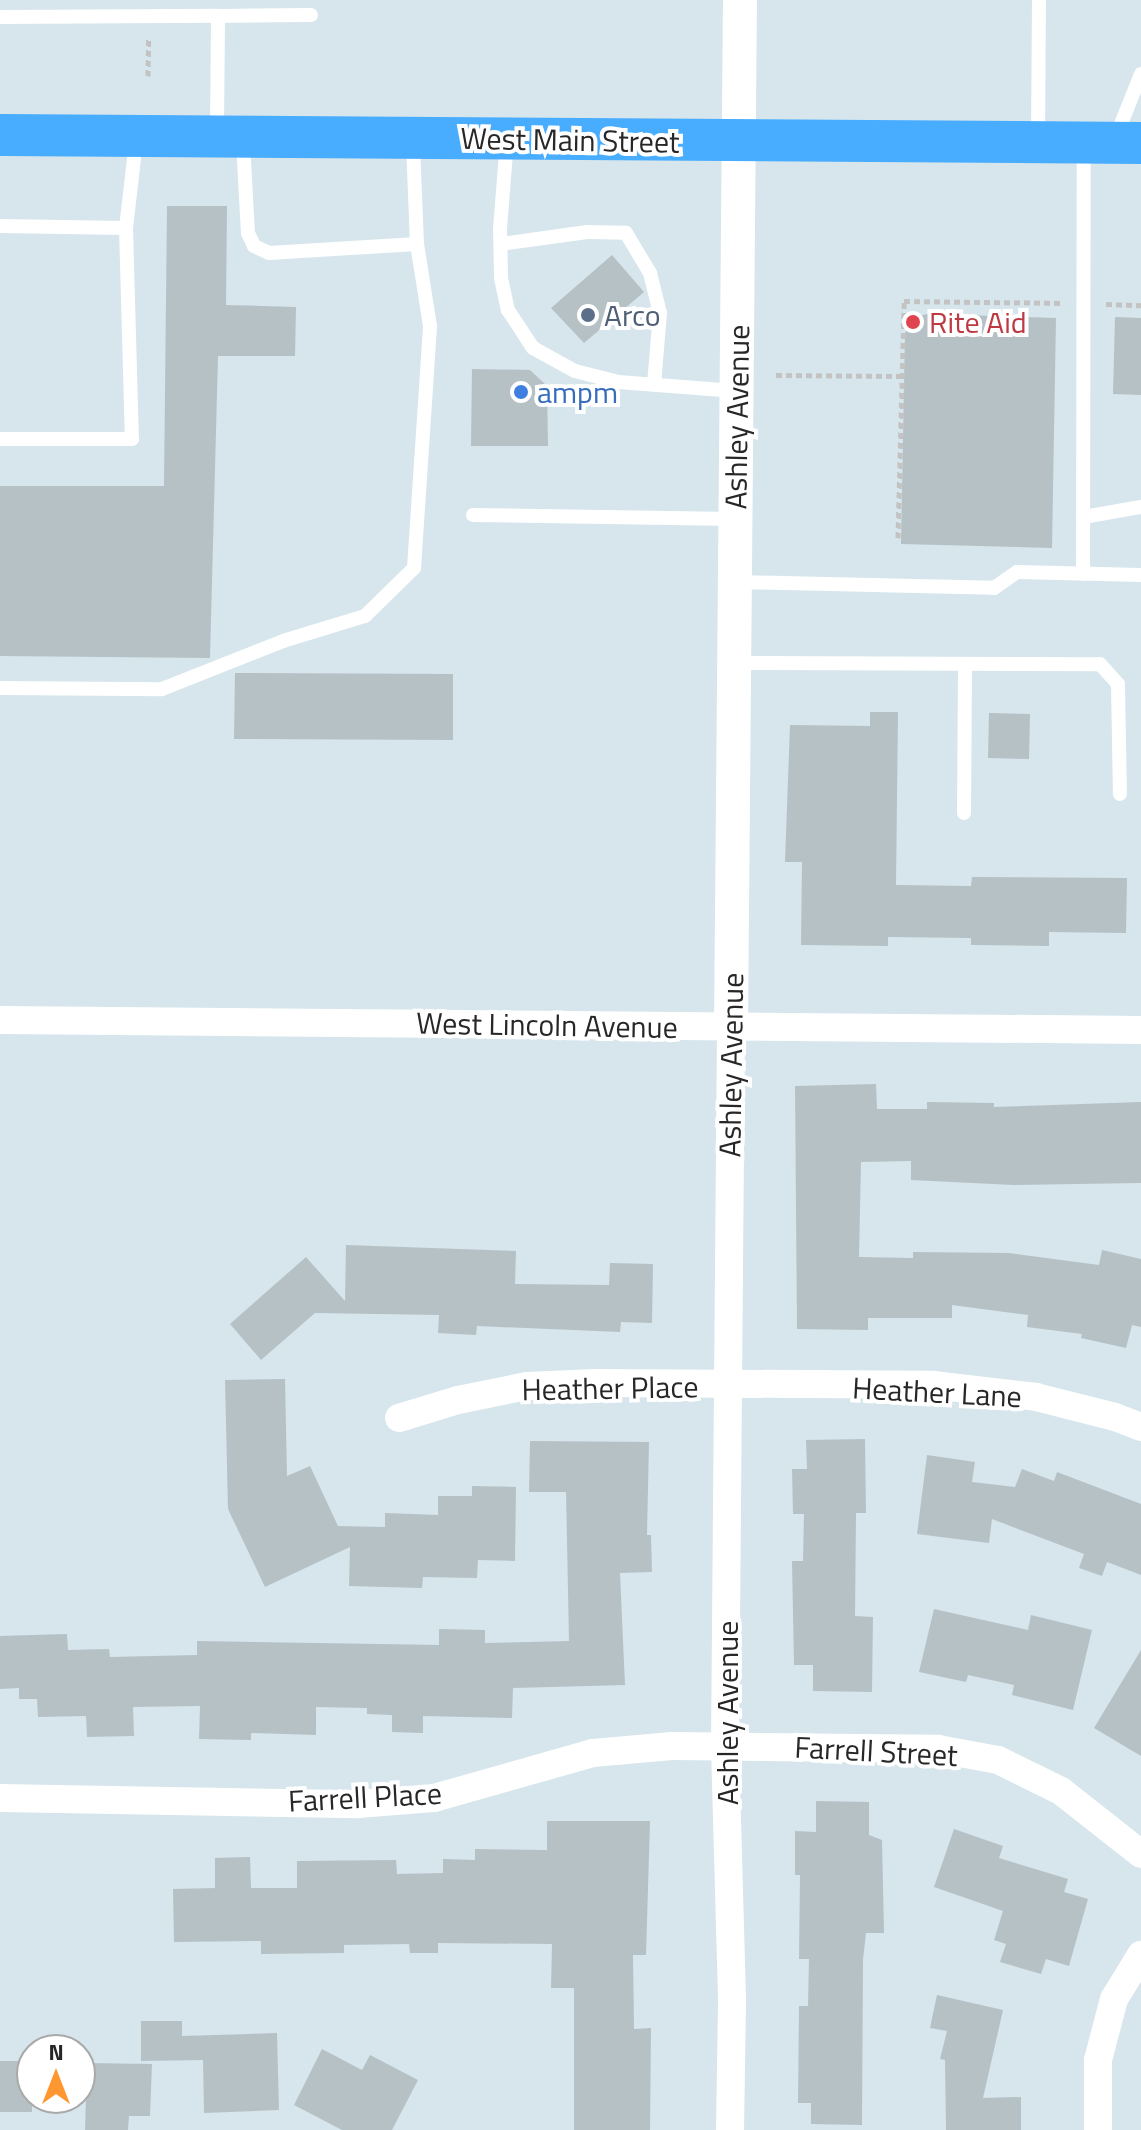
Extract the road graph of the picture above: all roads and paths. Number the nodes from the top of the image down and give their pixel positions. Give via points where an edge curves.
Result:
1 (740, 0) edge
2 (1039, 0) edge
3 (311, 15) dead end
4 (218, 16) junction
5 (0, 17) edge
6 (1141, 74) edge
7 (0, 135) edge
8 (137, 136) junction
9 (230, 138) junction
10 (412, 139) junction
11 (507, 140) junction
12 (739, 142) junction
13 (1113, 143) edge
14 (1038, 144) junction
15 (0, 226) edge
16 (126, 228) junction
17 (417, 244) junction
18 (501, 244) junction
19 (1085, 304) junction
20 (1141, 305) edge
21 (776, 375) dead end
22 (902, 376) junction
23 (654, 385) junction
24 (737, 391) junction
25 (0, 439) edge
26 (1141, 507) edge
27 (473, 515) dead end
28 (1083, 517) junction
29 (736, 519) junction
30 (898, 538) dead end
31 (1083, 574) junction
32 (1141, 575) edge
33 (735, 582) junction
34 (735, 663) junction
35 (965, 664) junction
36 (0, 688) edge
37 (1120, 794) dead end
38 (964, 813) dead end
39 (0, 1020) edge
40 (731, 1027) junction
41 (1141, 1030) edge
42 (728, 1386) junction
43 (399, 1418) dead end
44 (1141, 1427) edge
45 (725, 1746) junction
46 (0, 1798) edge
47 (1141, 1854) edge
48 (1141, 1955) edge
49 (730, 2130) edge
50 (1098, 2130) edge

1 - 12 street, Ashley Avenue
2 - 14 lane
3 - 4 lane
4 - 5 lane
4 - 9 lane
6 - 13 lane
7 - 8 main road, West Main Street
8 - 9 main road, West Main Street
8 - 16 lane
9 - 10 main road, West Main Street
9 - 17 lane via 254,246 269,253
10 - 11 main road, West Main Street
10 - 17 lane
11 - 12 main road, West Main Street
11 - 18 lane
12 - 14 main road, West Main Street
12 - 24 street, Ashley Avenue
13 - 14 main road, West Main Street
13 - 19 lane
15 - 16 lane
16 - 25 lane via 132,439
17 - 36 lane via 430,326 414,568 365,616 283,641 162,689
18 - 23 lane via 508,310 533,348 575,371
18 - 23 lane via 587,232 626,233 650,273 660,313
19 - 20 path
19 - 22 path via 904,301
19 - 28 lane
21 - 22 path
22 - 30 path
23 - 24 lane
24 - 29 street, Ashley Avenue
26 - 28 lane
27 - 29 lane
28 - 31 lane
29 - 33 street, Ashley Avenue
31 - 32 lane
31 - 33 lane via 1017,572 994,588
33 - 34 street, Ashley Avenue
34 - 35 lane
34 - 40 street, Ashley Avenue
35 - 37 lane via 1100,664 1118,684
35 - 38 lane
39 - 40 street, West Lincoln Avenue
40 - 41 street, West Lincoln Avenue
40 - 42 street, Ashley Avenue
42 - 43 street, Heather Place via 527,1386
42 - 44 street, Heather Lane via 933,1385 1036,1397
42 - 45 street, Ashley Avenue
45 - 46 street, Farrell Place via 593,1753 434,1798 358,1804
45 - 47 street, Farrell Street via 938,1749 998,1760 1061,1791
45 - 49 street, Ashley Avenue
48 - 50 street via 1114,1999 1098,2060

